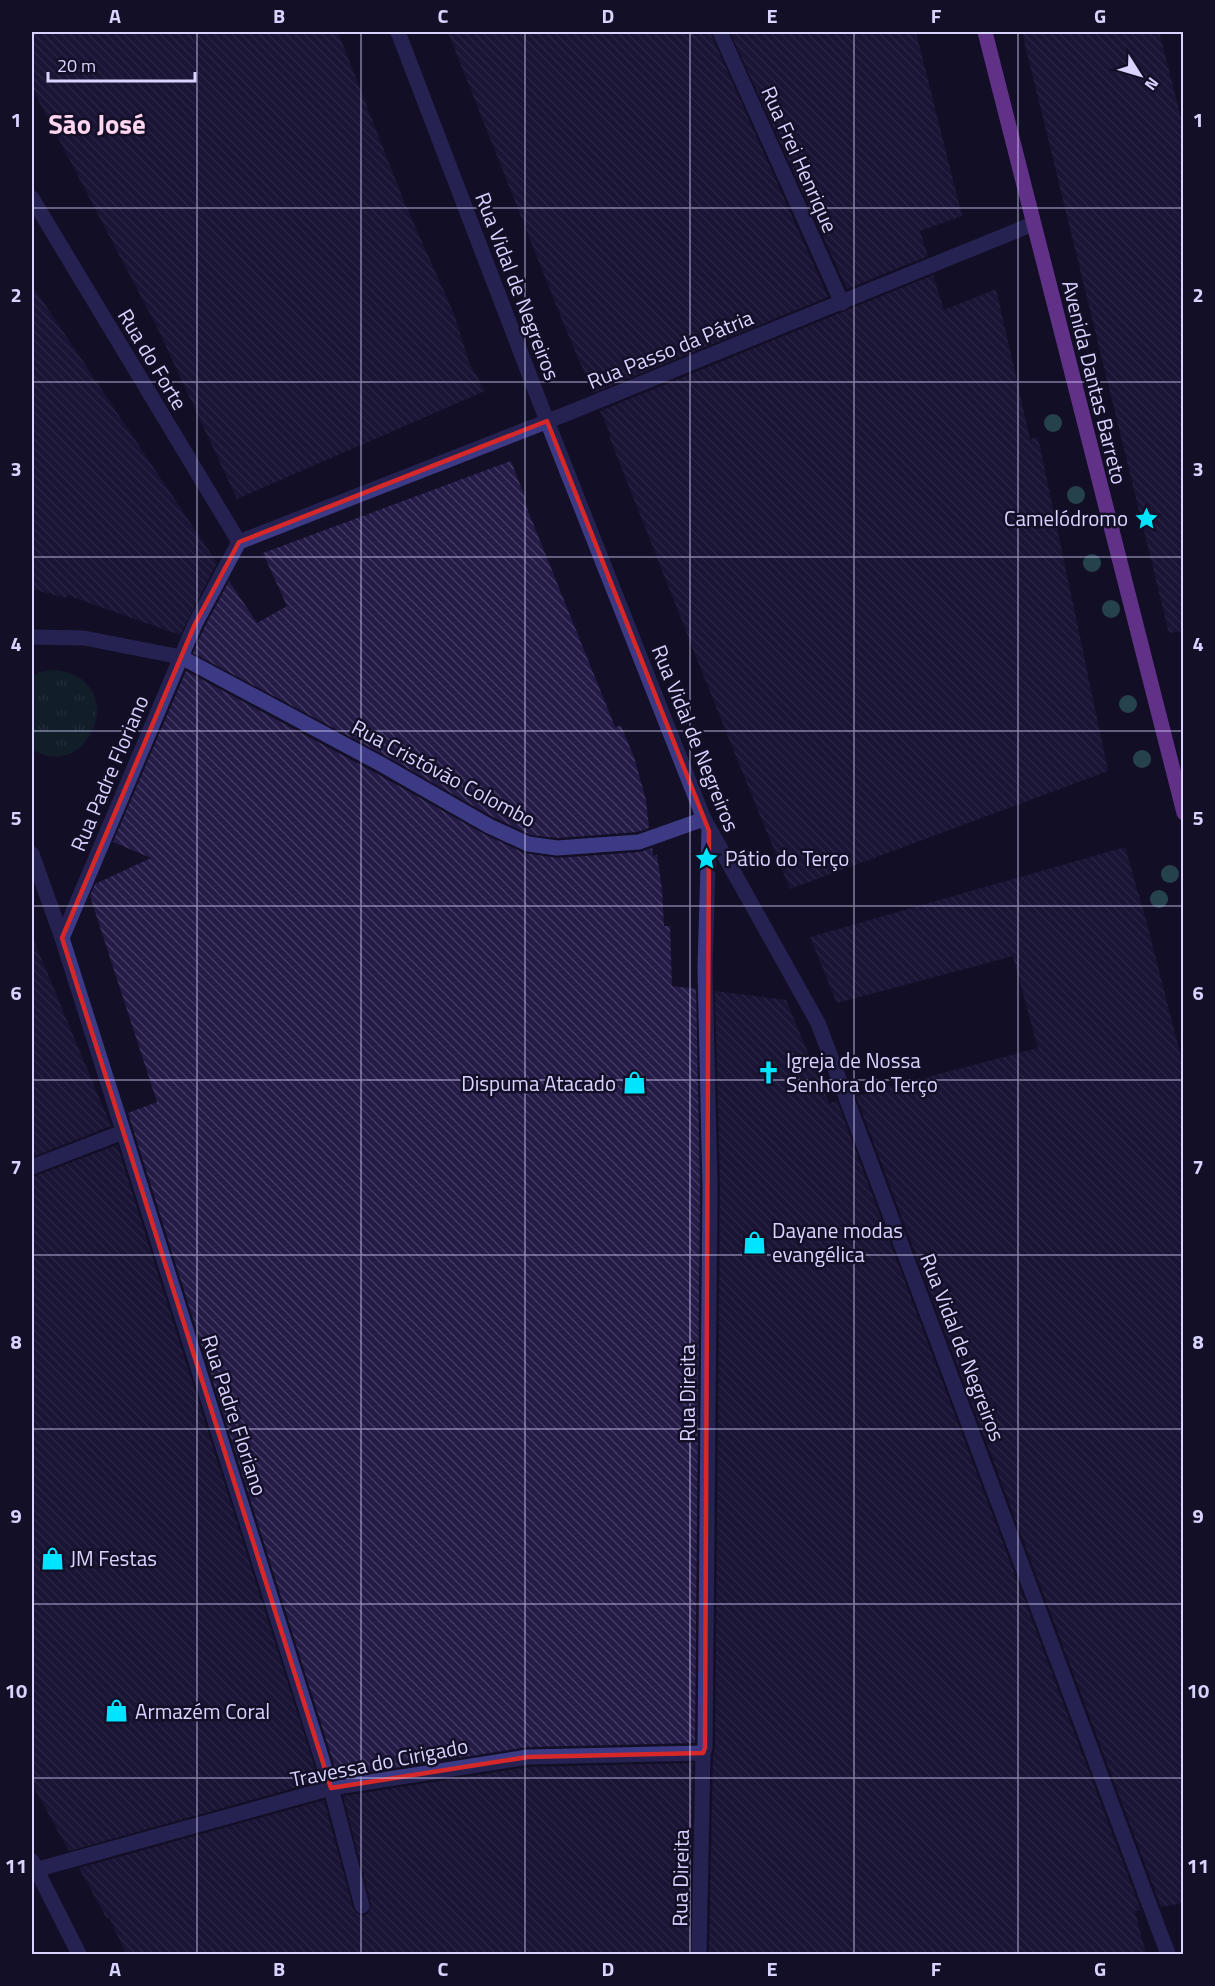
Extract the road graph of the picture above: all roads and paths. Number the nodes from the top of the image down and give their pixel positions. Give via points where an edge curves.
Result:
1 (399, 32) edge
2 (720, 32) edge
3 (985, 32) edge
4 (32, 198) edge
5 (1033, 224) junction
6 (842, 303) junction
7 (547, 421) junction
8 (239, 542) junction
9 (32, 638) edge
10 (181, 657) junction
11 (1184, 813) edge
12 (706, 825) junction
13 (32, 854) edge
14 (62, 938) junction
15 (123, 1132) junction
16 (32, 1167) edge
17 (703, 1753) junction
18 (331, 1788) junction
19 (34, 1866) edge
20 (362, 1906) dead end
21 (79, 1954) edge
22 (699, 1954) edge
23 (1168, 1954) edge

1 - 7 street, Rua Vidal de Negreiros
2 - 6 street, Rua Frei Henrique
3 - 5 main road, Avenida Dantas Barreto
4 - 8 street, Rua do Forte
5 - 6 street, Rua Passo da Pátria
5 - 11 main road, Avenida Dantas Barreto
6 - 7 street, Rua Passo da Pátria
7 - 8 street, Rua Passo da Pátria
7 - 12 street, Rua Vidal de Negreiros
8 - 10 street, Rua Padre Floriano
9 - 10 street, Rua Cristóvão Colombo via 84,638
10 - 12 street, Rua Cristóvão Colombo via 528,844 557,848 639,842
10 - 14 street, Rua Padre Floriano
12 - 17 street, Rua Direita via 710,1187
12 - 23 street, Rua Vidal de Negreiros via 818,1023
13 - 14 street, Rua Padre Floriano
14 - 15 street, Rua Padre Floriano
15 - 16 street
15 - 18 street, Rua Padre Floriano
17 - 18 street, Travessa do Cirigado via 528,1757
17 - 22 street, Rua Direita
18 - 19 street, Travessa do Cirigado
18 - 20 street, Rua Padre Floriano
19 - 21 street

